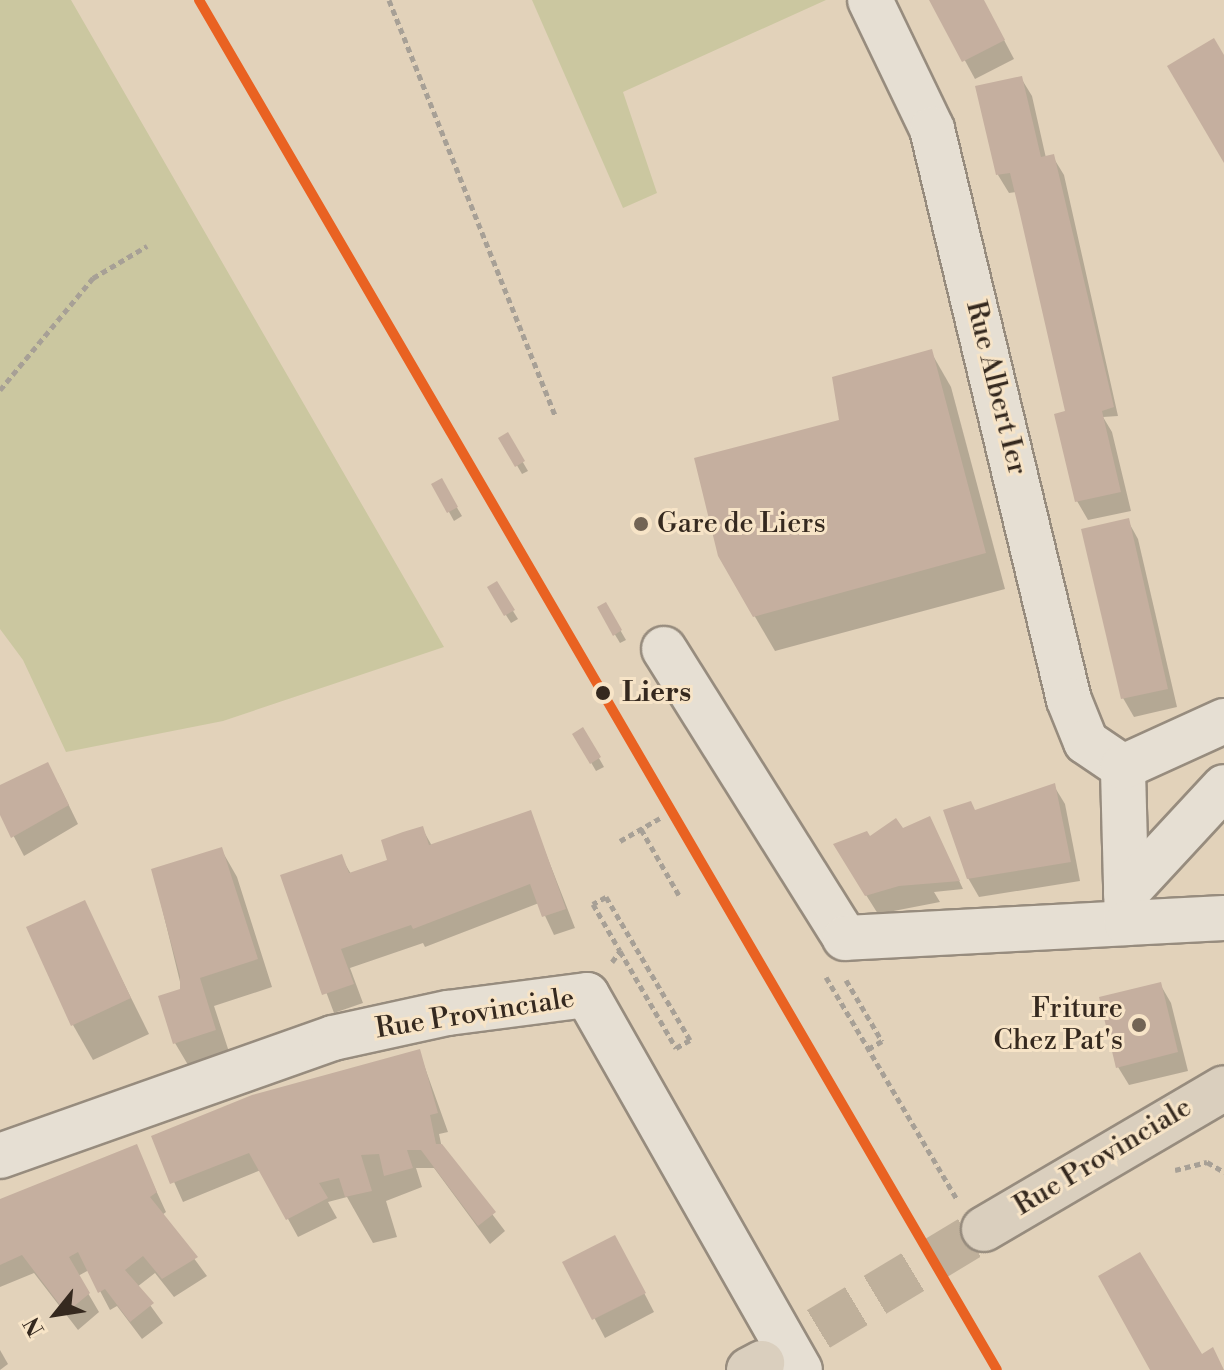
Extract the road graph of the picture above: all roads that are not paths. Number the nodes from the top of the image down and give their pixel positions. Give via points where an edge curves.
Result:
1 (870, 0) edge
2 (664, 649) dead end
3 (1224, 721) edge
4 (1123, 767) junction
5 (1224, 787) edge
6 (1126, 908) junction
7 (1224, 918) edge
8 (1224, 1088) edge
9 (0, 1156) edge
10 (974, 1221) tunnel mouth
11 (770, 1368) edge

1 - 4 street, Rue Albert Ier via 932,129 1069,700 1086,742
2 - 6 street via 833,954
3 - 4 street
4 - 6 street
5 - 6 street
6 - 7 street
8 - 10 main road, Rue Provinciale
9 - 11 street, Rue Provinciale via 333,1038 448,1013 587,995

